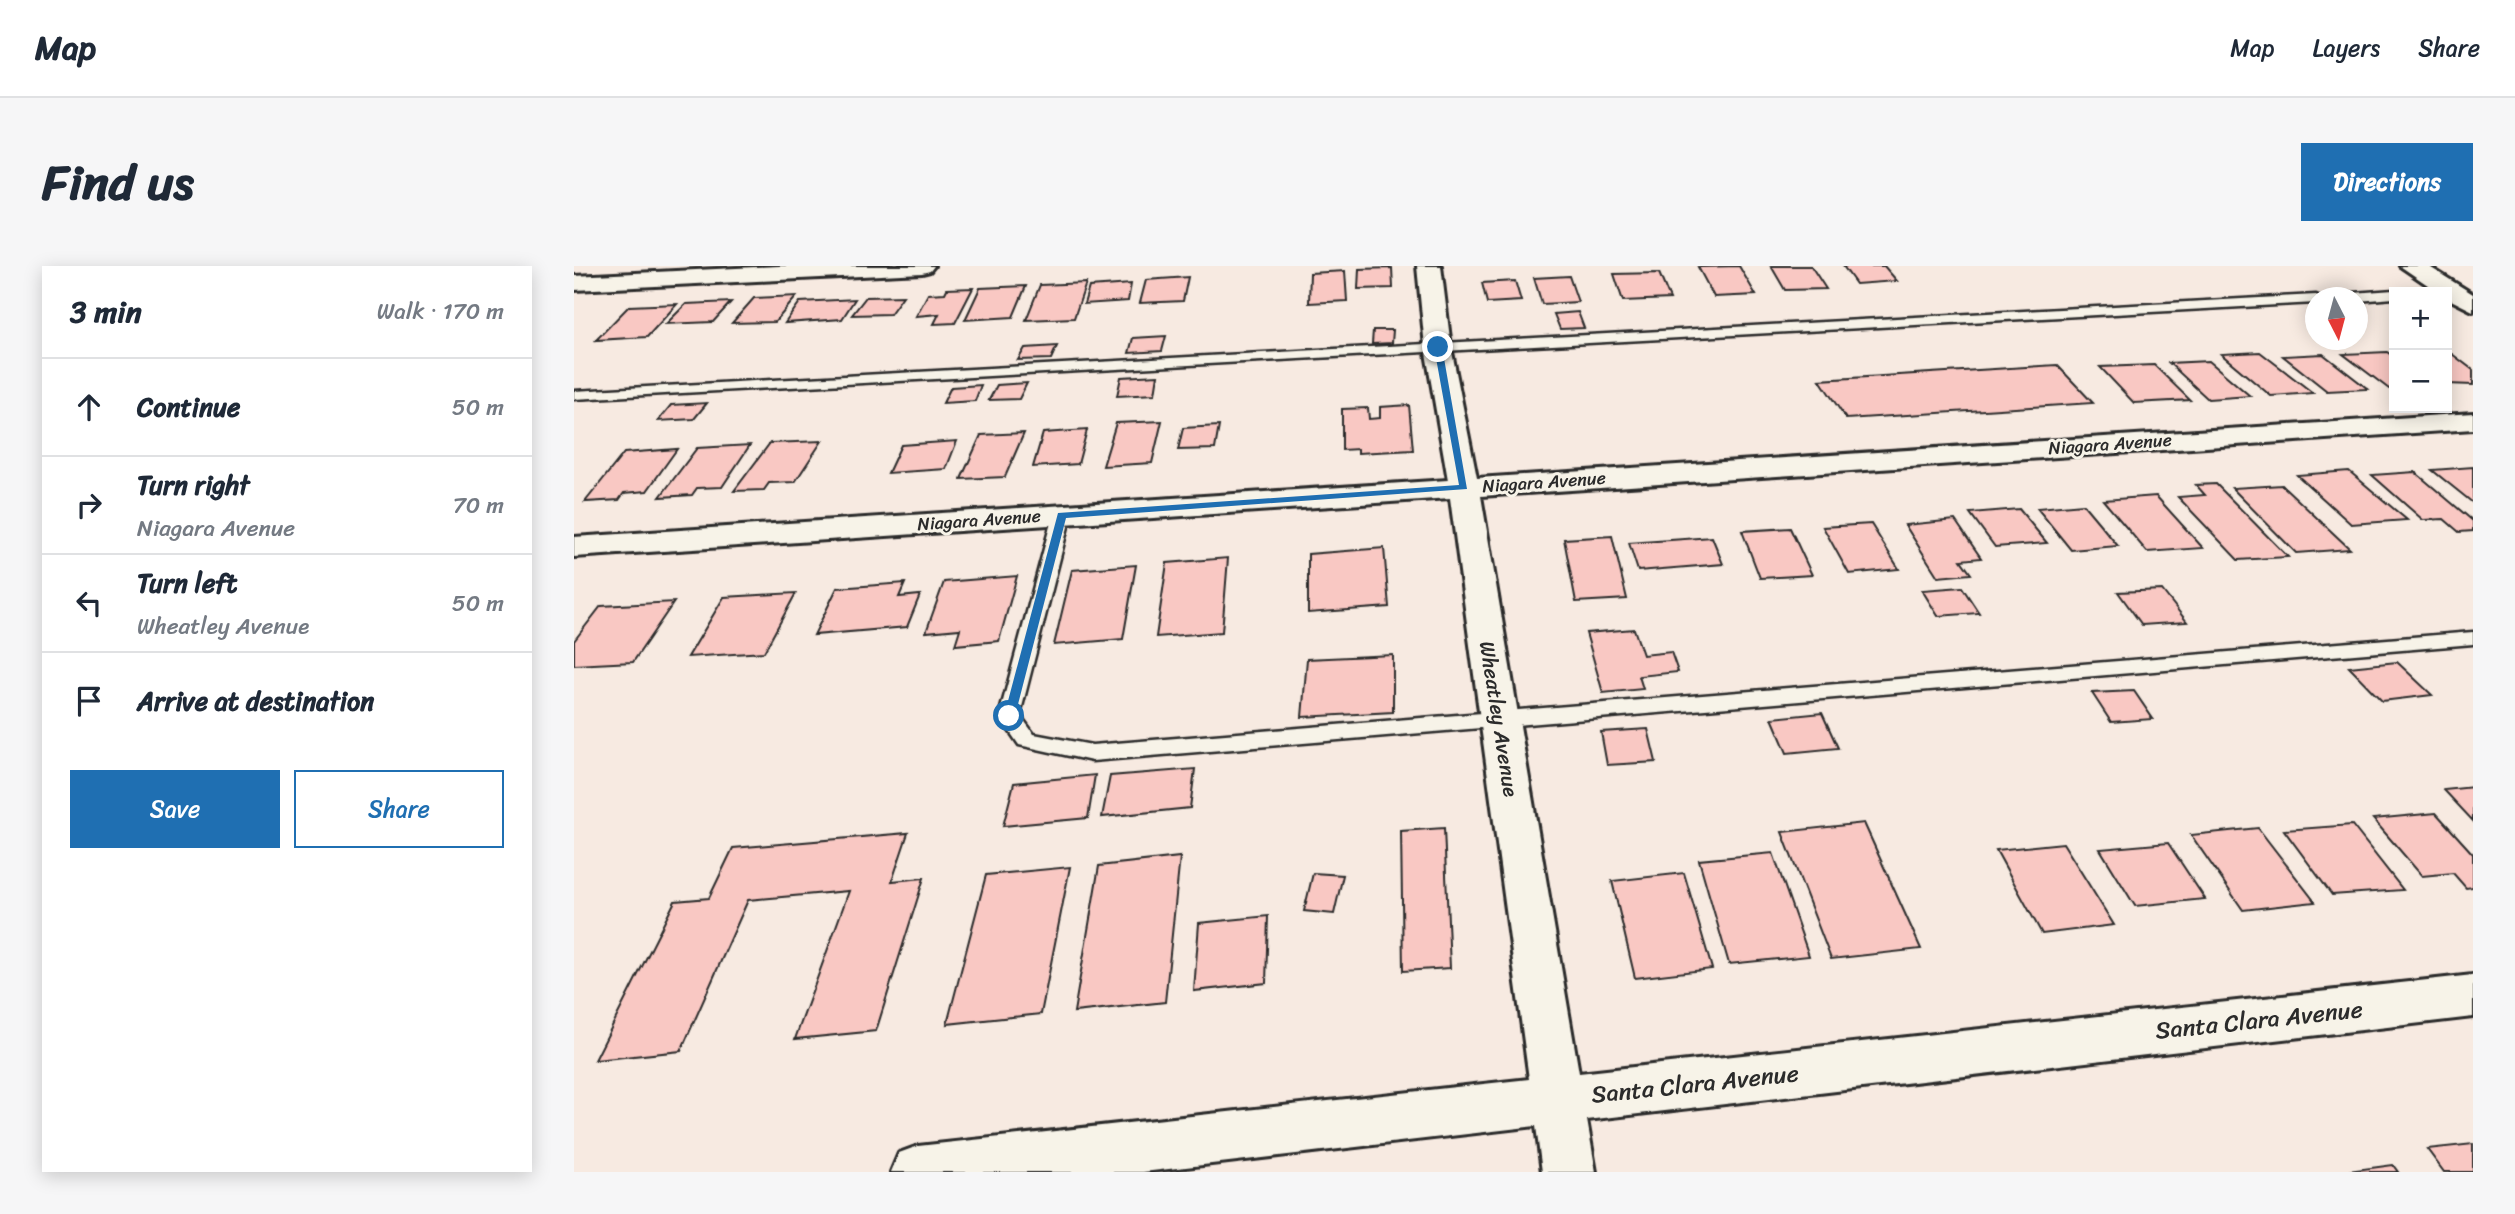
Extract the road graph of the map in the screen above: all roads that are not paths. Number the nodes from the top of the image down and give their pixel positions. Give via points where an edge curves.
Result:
1 (922, 266) edge
2 (1429, 266) edge
3 (2412, 266) edge
4 (574, 283) edge
5 (2389, 295) edge
6 (2368, 296) edge
7 (2453, 296) edge
8 (2305, 300) edge
9 (1438, 347) junction
10 (574, 395) edge
11 (2473, 421) edge
12 (1464, 487) junction
13 (1062, 515) junction
14 (574, 547) edge
15 (2473, 638) edge
16 (1499, 719) junction
17 (2473, 996) edge
18 (1558, 1100) junction
19 (918, 1172) edge
20 (1569, 1172) edge

1 - 4 street
2 - 9 street, Wheatley Avenue
3 - 7 street
5 - 6 lane
8 - 9 lane
9 - 10 lane
9 - 12 street, Wheatley Avenue
11 - 12 street, Niagara Avenue
12 - 13 street, Niagara Avenue
12 - 16 street, Wheatley Avenue
13 - 14 street, Niagara Avenue
13 - 16 lane via 1009,716 1027,740 1092,753
15 - 16 lane
16 - 18 street, Wheatley Avenue
17 - 18 street, Santa Clara Avenue
18 - 19 street, Santa Clara Avenue
18 - 20 street, Wheatley Avenue

